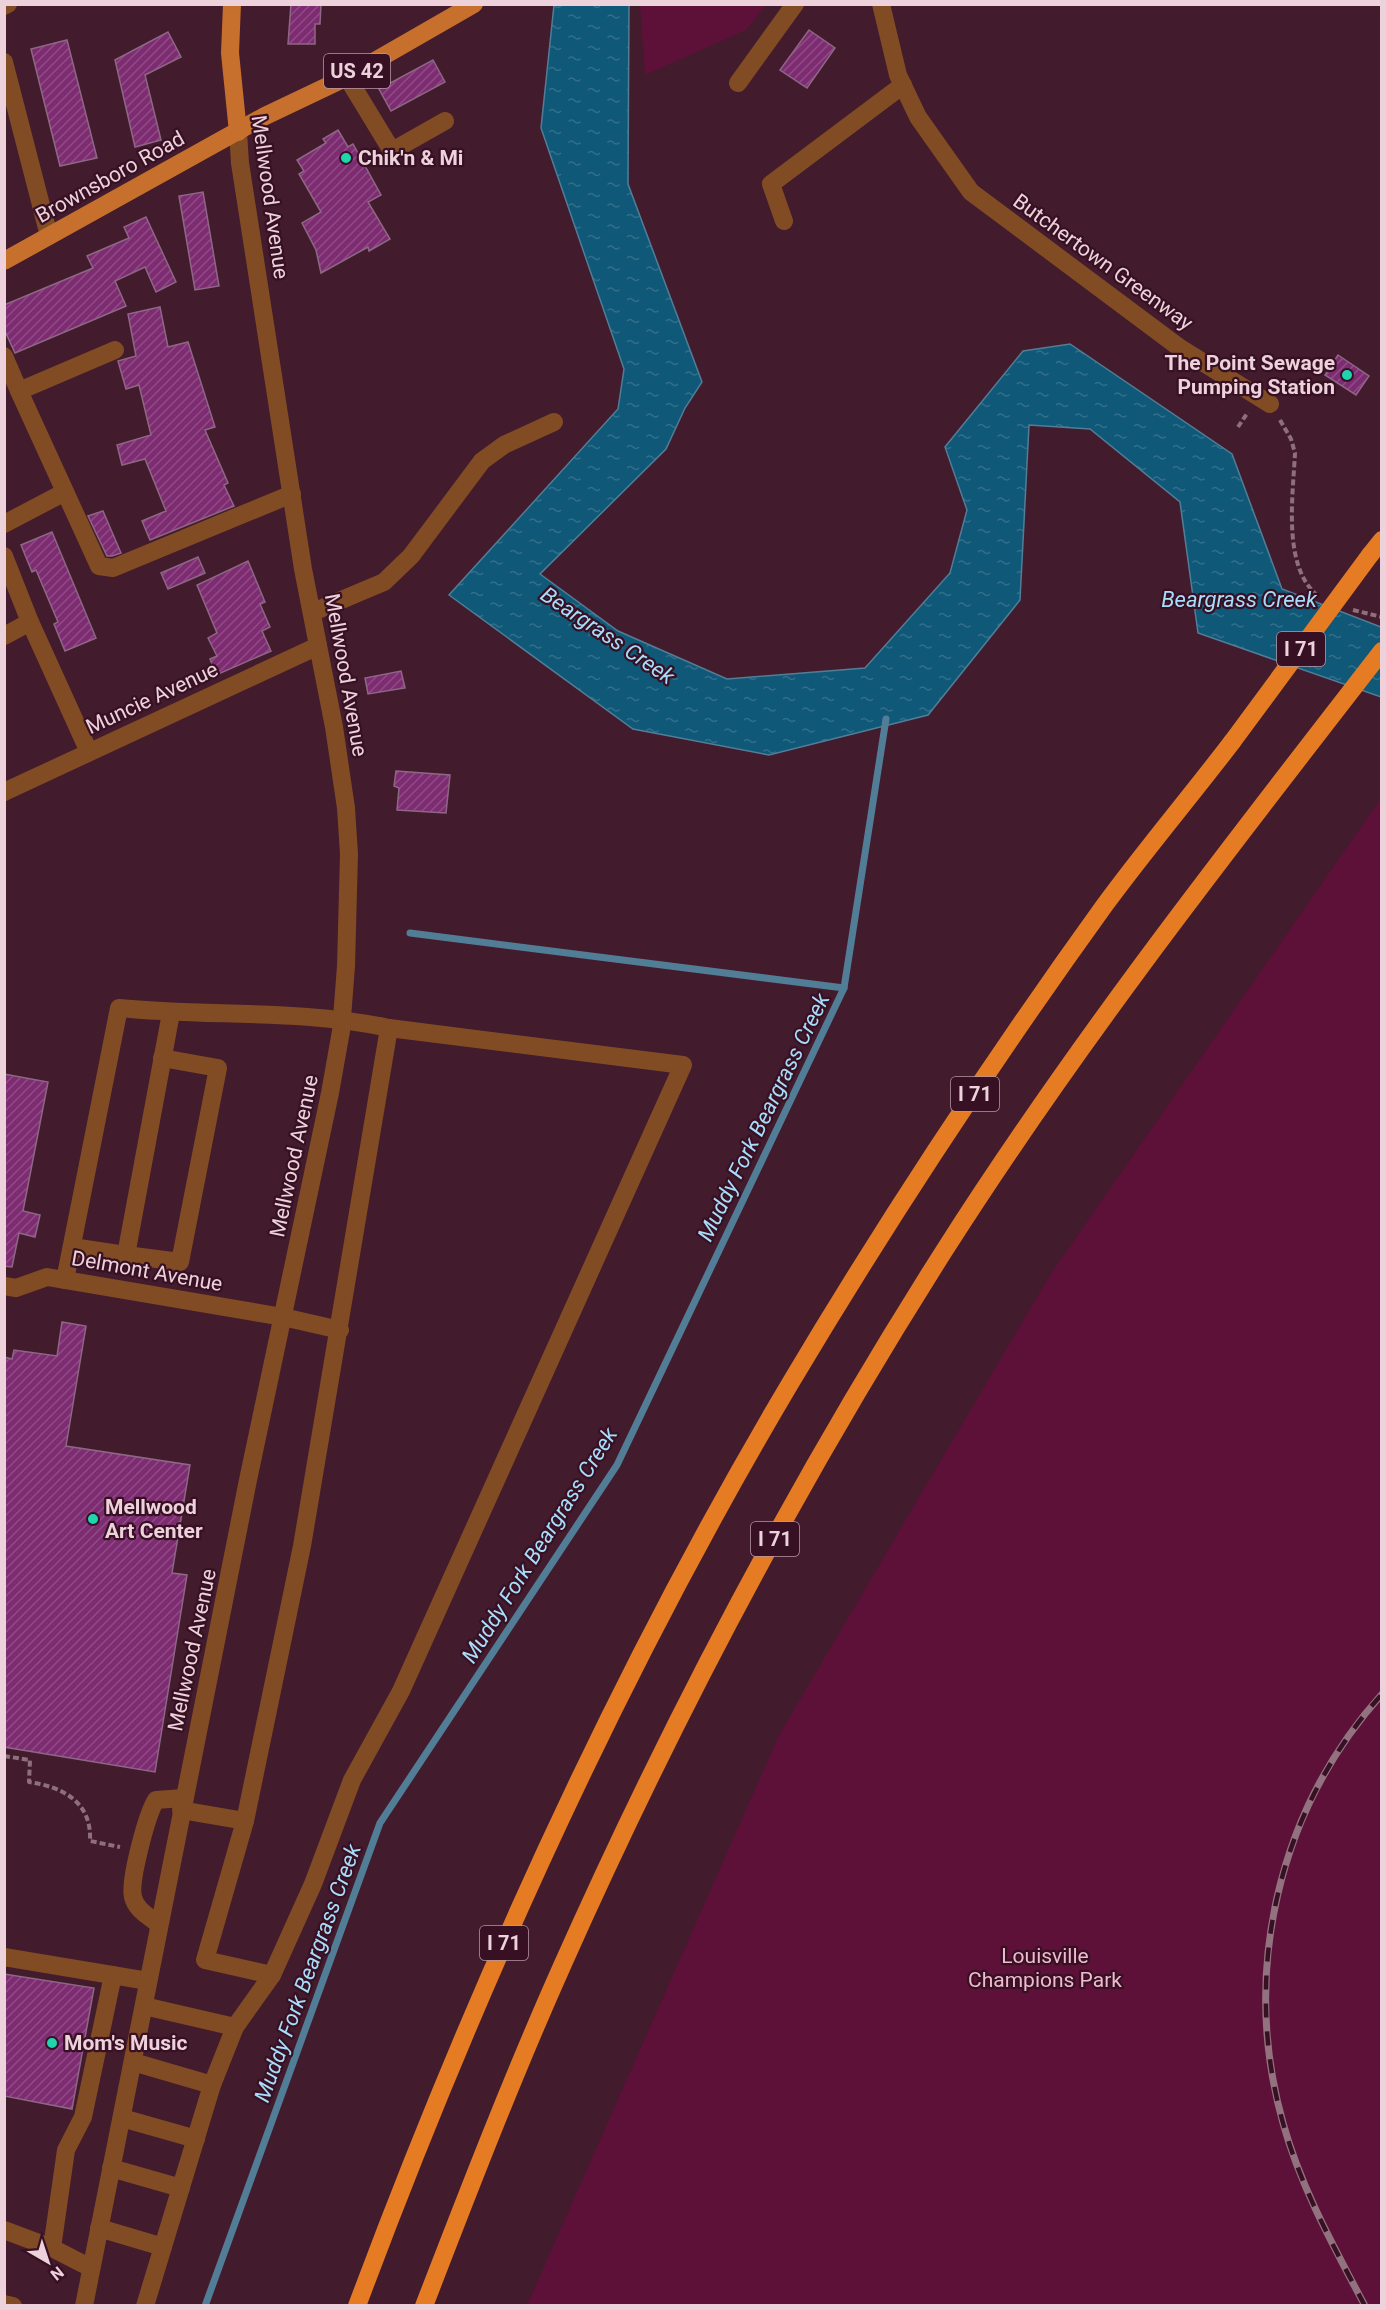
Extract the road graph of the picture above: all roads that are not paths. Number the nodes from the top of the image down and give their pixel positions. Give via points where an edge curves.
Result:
1 (232, 4) edge
2 (474, 4) edge
3 (795, 4) edge
4 (881, 4) edge
5 (4, 62) edge
6 (347, 76) junction
7 (738, 83) dead end
8 (903, 86) junction
9 (445, 121) dead end
10 (238, 132) junction
11 (784, 221) dead end
12 (49, 237) junction
13 (4, 261) edge
14 (115, 350) dead end
15 (4, 356) edge
16 (19, 391) junction
17 (1270, 404) road end
18 (554, 422) dead end
19 (65, 492) junction
20 (292, 494) junction
21 (4, 524) edge
22 (1382, 540) edge
23 (4, 556) edge
24 (313, 612) junction
25 (30, 622) junction
26 (4, 636) edge
27 (318, 646) junction
28 (1382, 651) edge
29 (89, 752) junction
30 (4, 792) edge
31 (171, 1013) junction
32 (342, 1018) junction
33 (389, 1028) junction
34 (162, 1058) junction
35 (72, 1247) junction
36 (126, 1255) junction
37 (65, 1280) junction
38 (4, 1286) edge
39 (284, 1317) junction
40 (340, 1330) junction
41 (183, 1804) junction
42 (245, 1821) junction
43 (158, 1924) junction
44 (4, 1957) edge
45 (113, 1975) junction
46 (272, 1976) junction
47 (148, 1980) junction
48 (144, 2006) junction
49 (235, 2027) junction
50 (133, 2062) junction
51 (212, 2085) junction
52 (122, 2118) junction
53 (196, 2139) junction
54 (111, 2168) junction
55 (181, 2188) junction
56 (99, 2228) junction
57 (4, 2230) edge
58 (163, 2247) junction
59 (52, 2248) junction
60 (91, 2268) junction
61 (4, 2304) edge
62 (13, 2306) edge
63 (84, 2306) edge
64 (145, 2306) edge
65 (357, 2306) edge
66 (424, 2306) edge

1 - 10 main road, Mellwood Avenue via 230,53
2 - 6 main road, US 42
3 - 7 street
4 - 8 street, Butchertown Greenway
5 - 12 street
6 - 9 street via 392,151
6 - 10 main road, US 42
8 - 11 street via 771,184
8 - 17 street, Butchertown Greenway via 918,117 971,192 1180,348
10 - 12 main road, Brownsboro Road / US 42
10 - 20 street, Mellwood Avenue
12 - 13 main road, Brownsboro Road / US 42
14 - 16 street
15 - 16 street
16 - 19 street
18 - 24 street via 504,445 482,461 411,556 384,582
19 - 20 street via 99,566 113,568
19 - 21 street
20 - 24 street, Mellwood Avenue
22 - 65 highway, I 71, bridge via 1108,902 1024,1020 882,1234 790,1384 676,1592 566,1806 470,2020
23 - 25 street
24 - 27 street, Mellwood Avenue
25 - 26 street
25 - 29 street
27 - 29 street, Muncie Avenue
27 - 32 street, Mellwood Avenue via 346,808 349,854
28 - 66 highway, I 71 via 1120,992 1049,1093 939,1258 807,1479 624,1831 502,2106
29 - 30 street, Muncie Avenue
31 - 32 street
31 - 34 street
31 - 35 street via 119,1008
32 - 33 street
32 - 39 street, Mellwood Avenue
33 - 40 street
33 - 46 street via 683,1065 401,1691 352,1780 314,1884
34 - 36 street
34 - 36 street via 218,1068 180,1262
35 - 36 street
35 - 37 street
37 - 38 street, Delmont Avenue via 47,1277 16,1288
37 - 39 street, Delmont Avenue
39 - 40 street, Delmont Avenue
39 - 41 street, Mellwood Avenue
40 - 42 street via 302,1546
41 - 42 street
41 - 43 street, Mellwood Avenue
41 - 43 street via 156,1800 148,1811 144,1829 132,1895
42 - 46 street via 205,1960
43 - 47 street, Mellwood Avenue
44 - 45 street
45 - 47 street
45 - 59 street via 83,2117 66,2150
46 - 49 street
47 - 48 street, Mellwood Avenue
48 - 49 street
48 - 50 street, Mellwood Avenue
49 - 51 street
50 - 51 street
50 - 52 street, Mellwood Avenue
51 - 53 street
52 - 53 street
52 - 54 street, Mellwood Avenue
53 - 55 street
54 - 55 street
54 - 56 street, Mellwood Avenue
55 - 58 street
56 - 58 street
56 - 60 street, Mellwood Avenue
57 - 59 street
58 - 64 street
59 - 60 street
60 - 63 street, Mellwood Avenue
61 - 62 street

